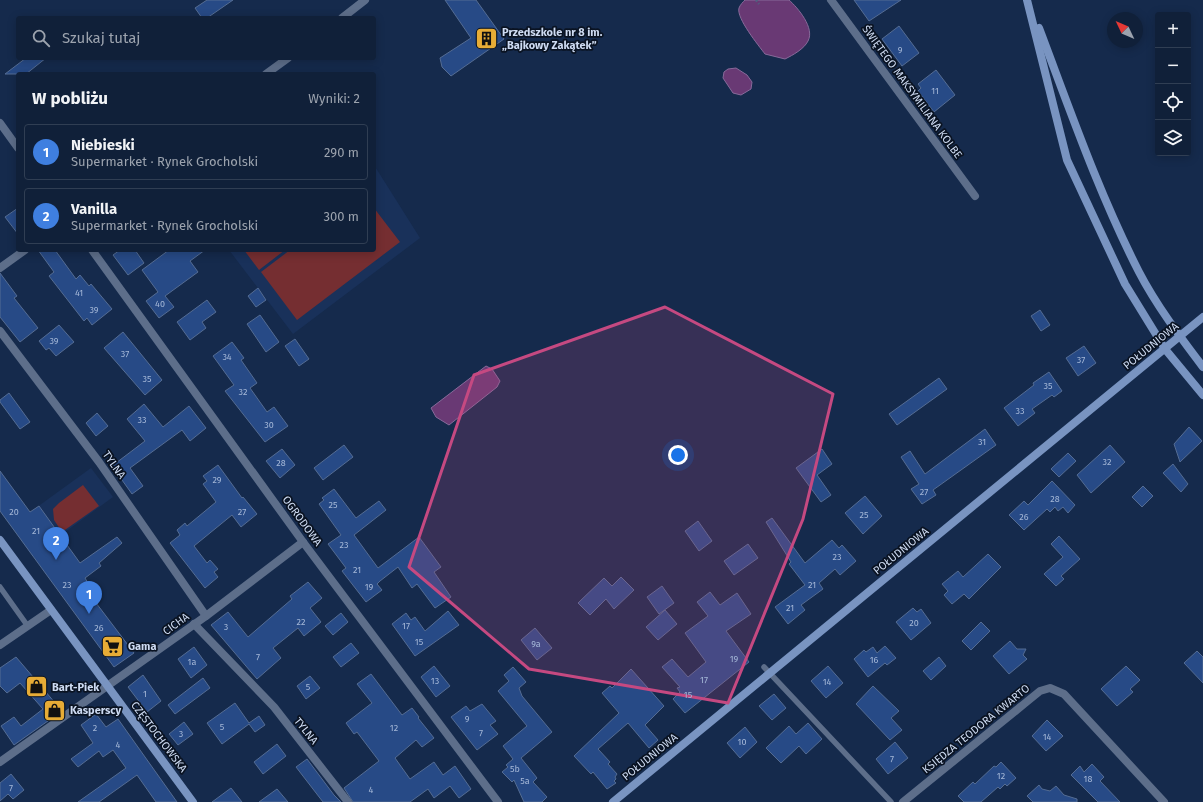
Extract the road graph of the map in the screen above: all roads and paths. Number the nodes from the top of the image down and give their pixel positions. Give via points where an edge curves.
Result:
1 (365, 0) edge
2 (756, 0) edge
3 (831, 0) edge
4 (1027, 0) edge
5 (759, 4) dead end
6 (345, 16) edge
7 (285, 60) edge
8 (269, 72) edge
9 (0, 123) edge
10 (16, 145) edge
11 (976, 196) dead end
12 (22, 252) edge
13 (93, 252) edge
14 (0, 268) edge
15 (1203, 318) edge
16 (0, 330) edge
17 (1180, 336) junction
18 (1165, 349) junction
19 (1203, 368) edge
20 (1203, 395) edge
21 (0, 540) edge
22 (303, 542) junction
23 (0, 587) edge
24 (51, 610) junction
25 (206, 616) junction
26 (194, 624) junction
27 (27, 626) junction
28 (0, 645) edge
29 (768, 670) junction
30 (107, 686) junction
31 (0, 762) edge
32 (193, 802) edge
33 (348, 802) edge
34 (498, 802) edge
35 (613, 802) edge
36 (891, 802) edge
37 (903, 802) edge
38 (1164, 802) edge

1 - 6 street
2 - 5 path
3 - 11 street, ŚWIĘTEGO MAKSYMILIANA KOLBE
4 - 17 street via 1108,206 1140,273
4 - 18 street via 1067,160 1125,284
7 - 8 street
9 - 10 street
12 - 14 street
13 - 22 street, OGRODOWA
15 - 17 street, POŁUDNIOWA
16 - 25 street, TYLNA via 99,462
17 - 18 street, POŁUDNIOWA
17 - 19 street
18 - 20 street
18 - 29 street, POŁUDNIOWA
21 - 24 street, CZĘSTOCHOWSKA
22 - 25 street, CICHA
22 - 34 street, OGRODOWA
23 - 27 lane
24 - 27 street
24 - 30 street, CZĘSTOCHOWSKA
25 - 26 street, CICHA
26 - 30 street, CICHA
26 - 33 street, TYLNA via 274,707
27 - 28 street
29 - 35 street, POŁUDNIOWA
29 - 36 lane
30 - 31 street, CICHA
30 - 32 street, CZĘSTOCHOWSKA
37 - 38 street, KSIĘDZA TEODORA KWARTO via 1035,695 1050,688 1064,694

